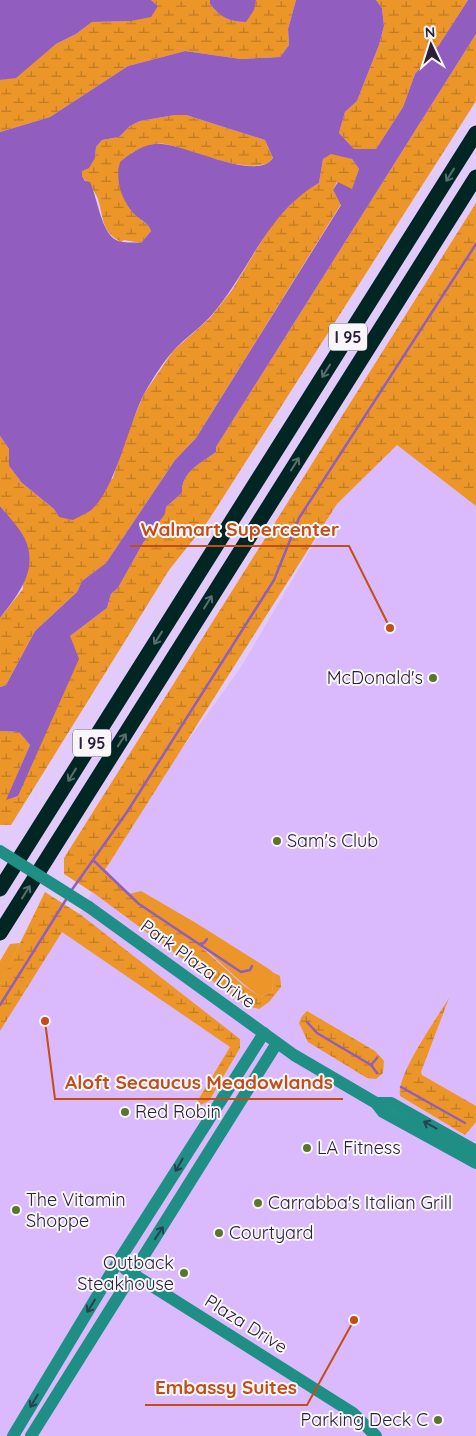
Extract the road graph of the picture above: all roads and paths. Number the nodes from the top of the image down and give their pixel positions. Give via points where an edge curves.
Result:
1 (476, 133) edge
2 (476, 177) edge
3 (0, 850) edge
4 (0, 889) edge
5 (0, 933) edge
6 (264, 1034) junction
7 (277, 1043) junction
8 (474, 1156) edge
9 (117, 1264) junction
10 (131, 1273) junction
11 (13, 1436) edge
12 (31, 1436) edge
13 (376, 1436) edge

1 -> 4 highway, I 95
5 -> 2 highway, I 95
3 - 6 street, Park Plaza Drive, bridge via 89,907
6 - 7 street, Park Plaza Drive
6 -> 9 street
7 - 8 street, Park Plaza Drive via 376,1103 391,1103
10 -> 7 street
9 - 10 street, Plaza Drive
9 -> 11 street
10 - 12 street
10 - 13 street, Plaza Drive via 353,1413

